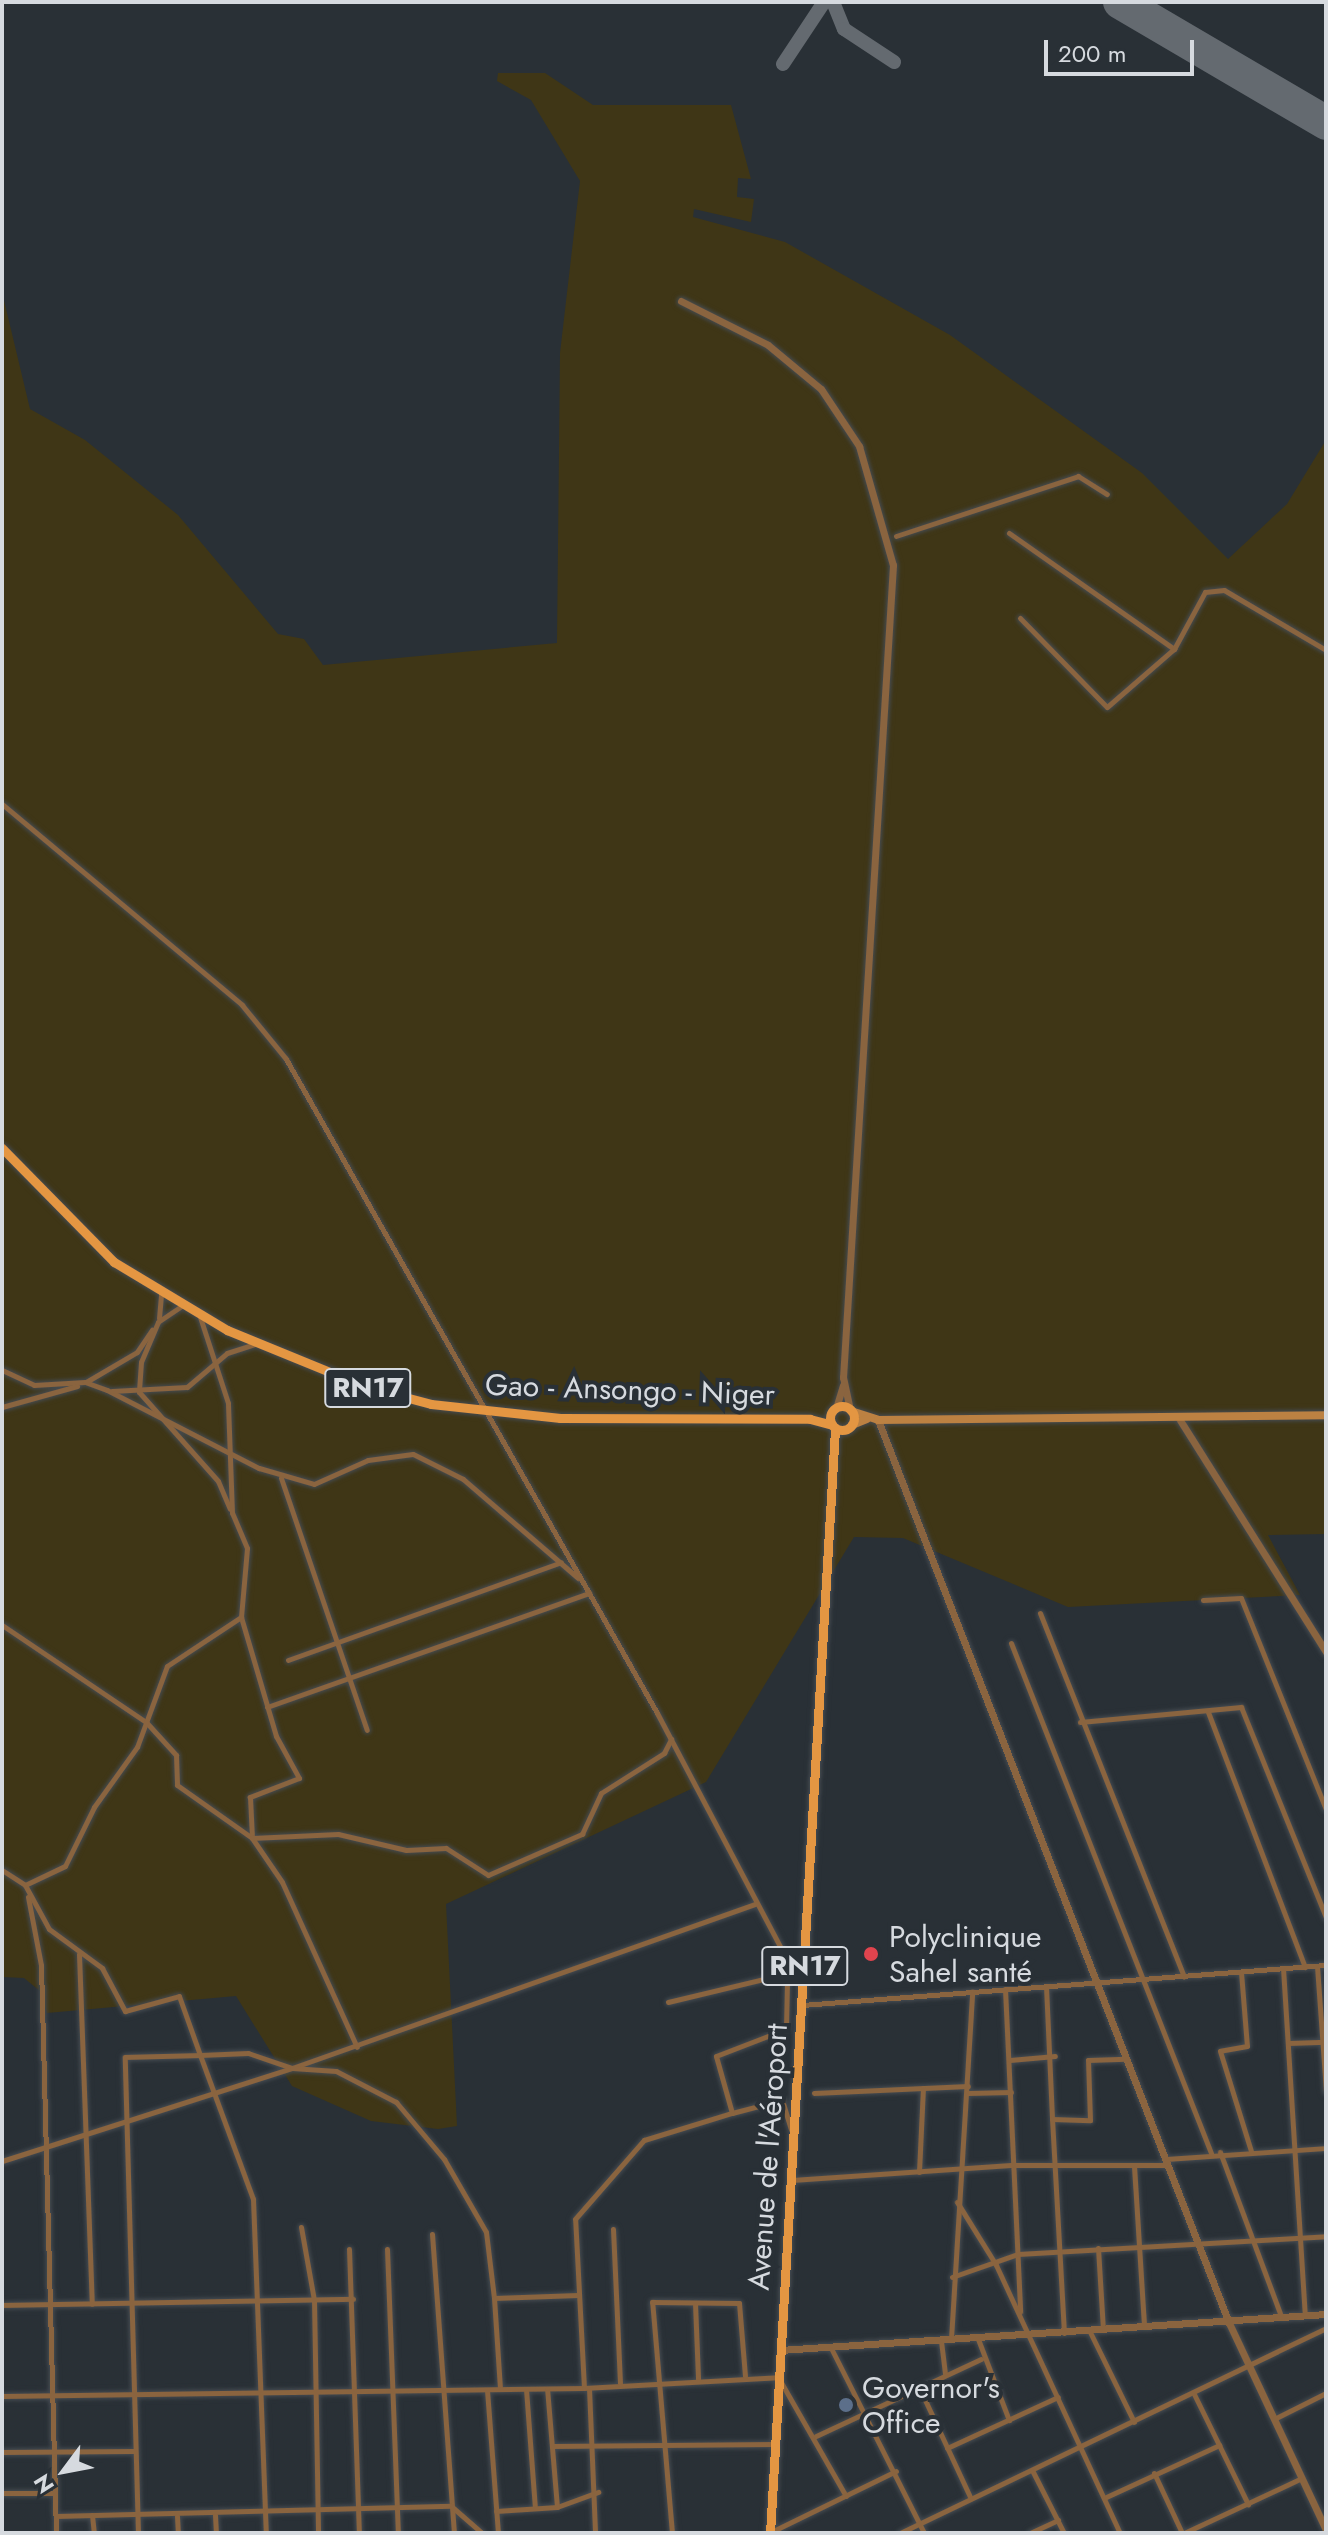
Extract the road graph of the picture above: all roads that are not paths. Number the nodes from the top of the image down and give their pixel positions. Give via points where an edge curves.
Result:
1 (681, 301) dead end
2 (1107, 494) dead end
3 (1009, 533) dead end
4 (896, 536) dead end
5 (1020, 618) dead end
6 (1174, 649) junction
7 (1326, 650) edge
8 (2, 804) edge
9 (2, 1148) edge
10 (161, 1292) junction
11 (183, 1305) junction
12 (198, 1313) junction
13 (158, 1322) junction
14 (256, 1344) junction
15 (216, 1364) junction
16 (2, 1370) edge
17 (85, 1382) junction
18 (843, 1383) junction
19 (107, 1390) junction
20 (139, 1392) junction
21 (2, 1407) edge
22 (147, 1408) junction
23 (834, 1409) junction
24 (851, 1410) junction
25 (488, 1412) junction
26 (1326, 1415) edge
27 (810, 1419) junction
28 (875, 1419) junction
29 (1180, 1420) junction
30 (834, 1426) junction
31 (850, 1427) junction
32 (838, 1449) junction
33 (230, 1453) junction
34 (281, 1478) dead end
35 (232, 1513) junction
36 (562, 1562) junction
37 (584, 1584) junction
38 (589, 1593) junction
39 (1203, 1600) dead end
40 (1040, 1613) dead end
41 (241, 1617) junction
42 (2, 1625) edge
43 (337, 1643) junction
44 (1011, 1643) dead end
45 (1326, 1652) edge
46 (288, 1660) dead end
47 (349, 1679) junction
48 (267, 1707) junction
49 (1208, 1712) junction
50 (146, 1722) junction
51 (1080, 1722) junction
52 (367, 1730) dead end
53 (671, 1739) junction
54 (1326, 1809) edge
55 (252, 1838) junction
56 (4, 1873) edge
57 (26, 1889) junction
58 (757, 1903) junction
59 (1326, 1917) edge
60 (79, 1953) junction
61 (1326, 1965) edge
62 (1317, 1966) junction
63 (1305, 1967) junction
64 (1283, 1968) junction
65 (794, 1972) junction
66 (1241, 1972) junction
67 (1184, 1976) junction
68 (1140, 1978) junction
69 (1098, 1984) junction
70 (1046, 1986) junction
71 (1005, 1989) junction
72 (803, 1991) junction
73 (972, 1992) junction
74 (668, 2002) dead end
75 (802, 2005) junction
76 (1324, 2042) edge
77 (1288, 2043) junction
78 (357, 2047) junction
79 (200, 2055) junction
80 (1053, 2056) junction
81 (1126, 2059) junction
82 (1010, 2060) junction
83 (292, 2068) junction
84 (923, 2088) junction
85 (968, 2090) junction
86 (213, 2091) junction
87 (1011, 2092) junction
88 (1326, 2092) edge
89 (814, 2093) dead end
90 (732, 2113) junction
91 (1052, 2119) junction
92 (130, 2121) junction
93 (87, 2133) junction
94 (794, 2139) junction
95 (43, 2146) junction
96 (1326, 2148) edge
97 (1297, 2149) junction
98 (1251, 2151) junction
99 (1220, 2152) junction
100 (1211, 2153) junction
101 (2, 2161) edge
102 (1166, 2162) junction
103 (1014, 2165) junction
104 (1054, 2165) junction
105 (1134, 2166) junction
106 (959, 2169) junction
107 (919, 2172) junction
108 (791, 2180) junction
109 (957, 2202) junction
110 (301, 2227) dead end
111 (613, 2229) dead end
112 (432, 2234) dead end
113 (1302, 2236) junction
114 (1326, 2236) edge
115 (1253, 2239) junction
116 (1198, 2244) junction
117 (1140, 2246) junction
118 (1098, 2248) junction
119 (349, 2249) dead end
120 (387, 2249) dead end
121 (1059, 2251) junction
122 (1018, 2254) junction
123 (996, 2265) junction
124 (952, 2277) junction
125 (578, 2295) junction
126 (494, 2298) junction
127 (353, 2299) junction
128 (314, 2300) junction
129 (262, 2302) junction
130 (695, 2303) junction
131 (92, 2304) junction
132 (134, 2304) junction
133 (2, 2305) edge
134 (52, 2305) junction
135 (1326, 2314) edge
136 (1020, 2315) junction
137 (1305, 2315) junction
138 (1281, 2316) junction
139 (1229, 2323) junction
140 (1144, 2326) junction
141 (1326, 2328) edge
142 (1103, 2331) junction
143 (1090, 2332) junction
144 (1064, 2334) junction
145 (1030, 2336) junction
146 (978, 2339) junction
147 (951, 2340) junction
148 (941, 2341) junction
149 (831, 2348) junction
150 (780, 2350) junction
151 (981, 2359) junction
152 (1249, 2368) junction
153 (945, 2375) junction
154 (745, 2376) junction
155 (778, 2377) junction
156 (698, 2379) junction
157 (620, 2383) junction
158 (658, 2384) junction
159 (919, 2387) junction
160 (586, 2388) junction
161 (317, 2389) junction
162 (446, 2389) junction
163 (526, 2389) junction
164 (547, 2389) junction
165 (353, 2390) junction
166 (398, 2390) junction
167 (487, 2390) junction
168 (500, 2390) junction
169 (262, 2393) junction
170 (1326, 2393) edge
171 (1194, 2394) junction
172 (54, 2395) junction
173 (132, 2395) junction
174 (2, 2396) edge
175 (1059, 2396) junction
176 (866, 2411) junction
177 (1274, 2419) junction
178 (1009, 2420) junction
179 (1134, 2422) junction
180 (816, 2436) junction
181 (775, 2444) junction
182 (594, 2445) junction
183 (1078, 2445) junction
184 (1219, 2445) junction
185 (552, 2446) junction
186 (665, 2447) junction
187 (947, 2448) junction
188 (56, 2451) junction
189 (134, 2451) junction
190 (2, 2452) edge
191 (1032, 2470) junction
192 (896, 2471) junction
193 (1154, 2473) junction
194 (1302, 2478) junction
195 (598, 2492) junction
196 (2, 2493) edge
197 (55, 2493) junction
198 (846, 2496) junction
199 (1104, 2498) junction
200 (971, 2499) junction
201 (1248, 2504) junction
202 (451, 2506) junction
203 (396, 2507) junction
204 (557, 2507) junction
205 (357, 2508) junction
206 (535, 2508) junction
207 (317, 2509) junction
208 (496, 2511) junction
209 (265, 2512) junction
210 (92, 2515) junction
211 (215, 2515) junction
212 (56, 2516) junction
213 (137, 2516) junction
214 (177, 2516) junction
215 (1058, 2520) junction
216 (920, 2523) junction
217 (1326, 2530) edge
218 (56, 2533) edge
219 (94, 2533) edge
220 (138, 2533) edge
221 (178, 2533) edge
222 (216, 2533) edge
223 (266, 2533) edge
224 (318, 2533) edge
225 (359, 2533) edge
226 (398, 2533) edge
227 (454, 2533) edge
228 (482, 2533) edge
229 (498, 2533) edge
230 (595, 2533) edge
231 (672, 2533) edge
232 (770, 2533) edge
233 (900, 2533) edge
234 (924, 2533) edge
235 (1030, 2533) edge
236 (1064, 2533) edge
237 (1120, 2533) edge
238 (1183, 2533) edge
239 (1320, 2533) edge

1 - 18 street via 768,345 821,389 859,446 893,565
2 - 4 street via 1078,476
3 - 6 street
5 - 6 street via 1107,707
6 - 7 street via 1205,592 1224,590
8 - 25 street via 242,1005 286,1059
9 - 10 main road, Gao - Ansongo - Niger / RN17 via 61,1217
10 - 11 main road, Gao - Ansongo - Niger / RN17
10 - 13 street
11 - 12 main road, Gao - Ansongo - Niger / RN17
11 - 13 street
12 - 14 main road, Gao - Ansongo - Niger / RN17
12 - 15 street
13 - 17 street via 137,1352
13 - 20 street via 141,1362
14 - 15 street
14 - 25 main road, Gao - Ansongo - Niger / RN17 via 367,1387
15 - 20 street via 187,1387
15 - 33 street via 228,1403
16 - 17 street via 34,1385
17 - 19 street
17 - 21 street
18 - 23 street
18 - 24 street
19 - 20 street
19 - 22 street
20 - 22 street
22 - 33 street
22 - 35 street via 218,1481
23 - 24 main road
23 - 27 main road, RN17
23 - 30 main road
24 - 28 main road
24 - 31 main road
25 - 27 main road, Gao - Ansongo - Niger / RN17
25 - 37 street
26 - 29 main road
27 - 30 main road, RN17
28 - 29 main road
28 - 31 main road
28 - 69 street
29 - 45 street
30 - 31 main road
30 - 32 main road, RN17
31 - 32 main road, RN17
32 - 72 main road, Avenue de l'Aéroport / RN17
33 - 35 street
33 - 36 street via 314,1484 368,1460 413,1454 463,1479
34 - 43 street
35 - 41 street via 247,1548
36 - 37 street
36 - 43 street
37 - 38 street
38 - 47 street
38 - 53 street
39 - 54 street via 1241,1598
40 - 51 street
41 - 48 street
41 - 50 street via 167,1666
42 - 50 street
43 - 46 street
43 - 47 street
44 - 68 street
47 - 48 street
47 - 52 street
48 - 55 street via 299,1778 250,1797
49 - 51 street
49 - 59 street via 1241,1707
49 - 63 street
50 - 55 street via 176,1755 177,1785
50 - 57 street via 65,1866
51 - 67 street
53 - 55 street via 664,1753 601,1793 582,1834 488,1875 446,1848 406,1850 338,1834
53 - 58 street
55 - 78 street via 282,1882
56 - 57 street
57 - 60 street via 49,1929
57 - 95 street via 41,1965
58 - 65 street
58 - 78 street
60 - 79 street via 102,1968 125,2011 179,1996
60 - 93 street
61 - 62 street
62 - 63 street
62 - 76 street
63 - 64 street
64 - 66 street
64 - 77 street
65 - 72 street
65 - 74 street
65 - 90 street via 787,1980 786,2029 716,2056
66 - 67 street
66 - 98 street via 1247,2046 1220,2051
67 - 68 street
68 - 69 street
68 - 100 street
69 - 70 street
69 - 81 street
70 - 71 street
70 - 80 street
71 - 73 street
71 - 82 street
72 - 75 main road, Avenue de l'Aéroport / RN17
73 - 75 street
73 - 85 street
75 - 94 main road, Avenue de l'Aéroport / RN17
76 - 77 street
76 - 88 street
77 - 97 street
78 - 83 street
79 - 83 street via 248,2053
79 - 86 street
79 - 92 street via 125,2057
80 - 82 street
80 - 91 street
81 - 91 street via 1088,2060 1090,2120
81 - 102 street
82 - 87 street
83 - 86 street
83 - 126 street via 336,2071 396,2102 444,2159 486,2232
84 - 85 street
84 - 89 street
84 - 107 street
85 - 87 street
85 - 106 street
86 - 92 street
86 - 129 street via 253,2199
87 - 103 street
90 - 94 street via 782,2100
90 - 125 street via 644,2140 618,2166 616,2180 575,2219
91 - 104 street
92 - 93 street
92 - 132 street
93 - 95 street
93 - 131 street
94 - 108 main road, Avenue de l'Aéroport / RN17
95 - 101 street
95 - 134 street
96 - 97 street
97 - 98 street
97 - 113 street
98 - 99 street
99 - 100 street
99 - 115 street
100 - 102 street
102 - 105 street
102 - 116 street
103 - 104 street
103 - 106 street
103 - 122 street
104 - 105 street
104 - 121 street
105 - 117 street
106 - 107 street
106 - 109 street
107 - 108 street
108 - 150 main road, Avenue de l'Aéroport / RN17
109 - 123 street
109 - 124 street
110 - 128 street
111 - 157 street
112 - 162 street
113 - 114 street
113 - 115 street
113 - 137 street
115 - 116 street
115 - 138 street
116 - 117 street
116 - 139 street
117 - 118 street
117 - 140 street
118 - 121 street
118 - 142 street
119 - 127 street
120 - 166 street
121 - 122 street
121 - 144 street
122 - 123 street
122 - 136 street
123 - 124 street
123 - 136 street
124 - 147 street
125 - 126 street
125 - 160 street
126 - 168 street
127 - 128 street
127 - 165 street
128 - 129 street
128 - 161 street
129 - 132 street
129 - 169 street
130 - 154 street via 739,2303
130 - 156 street
130 - 158 street via 652,2302
131 - 132 street
131 - 134 street
132 - 173 street
133 - 134 street
134 - 172 street
135 - 137 street
136 - 145 street
137 - 138 street
138 - 139 street
139 - 140 street
139 - 152 street
140 - 142 street
141 - 152 street
142 - 143 street
143 - 144 street
143 - 179 street
144 - 145 street
145 - 146 street
145 - 175 street
146 - 147 street
146 - 151 street
147 - 148 street
148 - 149 street
148 - 153 street
149 - 150 street
149 - 176 street
150 - 155 main road, Avenue de l'Aéroport / RN17
151 - 153 street
151 - 178 street
152 - 171 street
152 - 177 street
153 - 159 street
154 - 155 street
154 - 156 street
155 - 180 street
155 - 181 main road, Avenue de l'Aéroport / RN17
156 - 158 street
157 - 158 street
157 - 160 street
158 - 186 street
159 - 176 street
159 - 187 street
160 - 164 street
160 - 182 street
161 - 165 street
161 - 169 street
161 - 207 street
162 - 166 street
162 - 167 street
162 - 202 street
163 - 164 street
163 - 168 street
163 - 206 street
164 - 185 street
165 - 166 street
165 - 205 street
166 - 203 street
167 - 168 street
167 - 208 street
169 - 173 street
169 - 209 street
170 - 177 street
171 - 179 street
171 - 184 street
172 - 173 street
172 - 174 street
172 - 188 street
173 - 189 street
175 - 178 street
175 - 183 street
176 - 180 street
176 - 192 street
177 - 194 street
178 - 187 street
179 - 183 street
180 - 198 street
181 - 186 street
181 - 232 main road, Avenue de l'Aéroport / RN17
182 - 185 street
182 - 186 street
182 - 195 street
183 - 191 street
183 - 199 street
184 - 193 street
184 - 201 street
185 - 204 street
186 - 231 street
187 - 200 street
188 - 189 street
188 - 190 street
188 - 197 street
189 - 213 street
191 - 200 street
191 - 215 street
192 - 198 street
192 - 216 street
193 - 199 street
193 - 238 street
194 - 201 street
194 - 217 street
195 - 204 street
195 - 230 street
196 - 197 street
197 - 212 street
198 - 232 street
199 - 237 street
200 - 216 street
201 - 238 street
202 - 203 street
202 - 227 street
202 - 228 street
203 - 205 street
203 - 226 street
204 - 206 street
205 - 207 street
205 - 225 street
206 - 208 street
207 - 209 street
207 - 224 street
208 - 229 street
209 - 211 street
209 - 223 street
210 - 212 street
210 - 213 street
210 - 219 street
211 - 214 street
211 - 222 street
212 - 218 street
213 - 214 street
213 - 220 street
214 - 221 street
215 - 235 street
215 - 236 street
216 - 233 street
216 - 234 street
217 - 239 street

